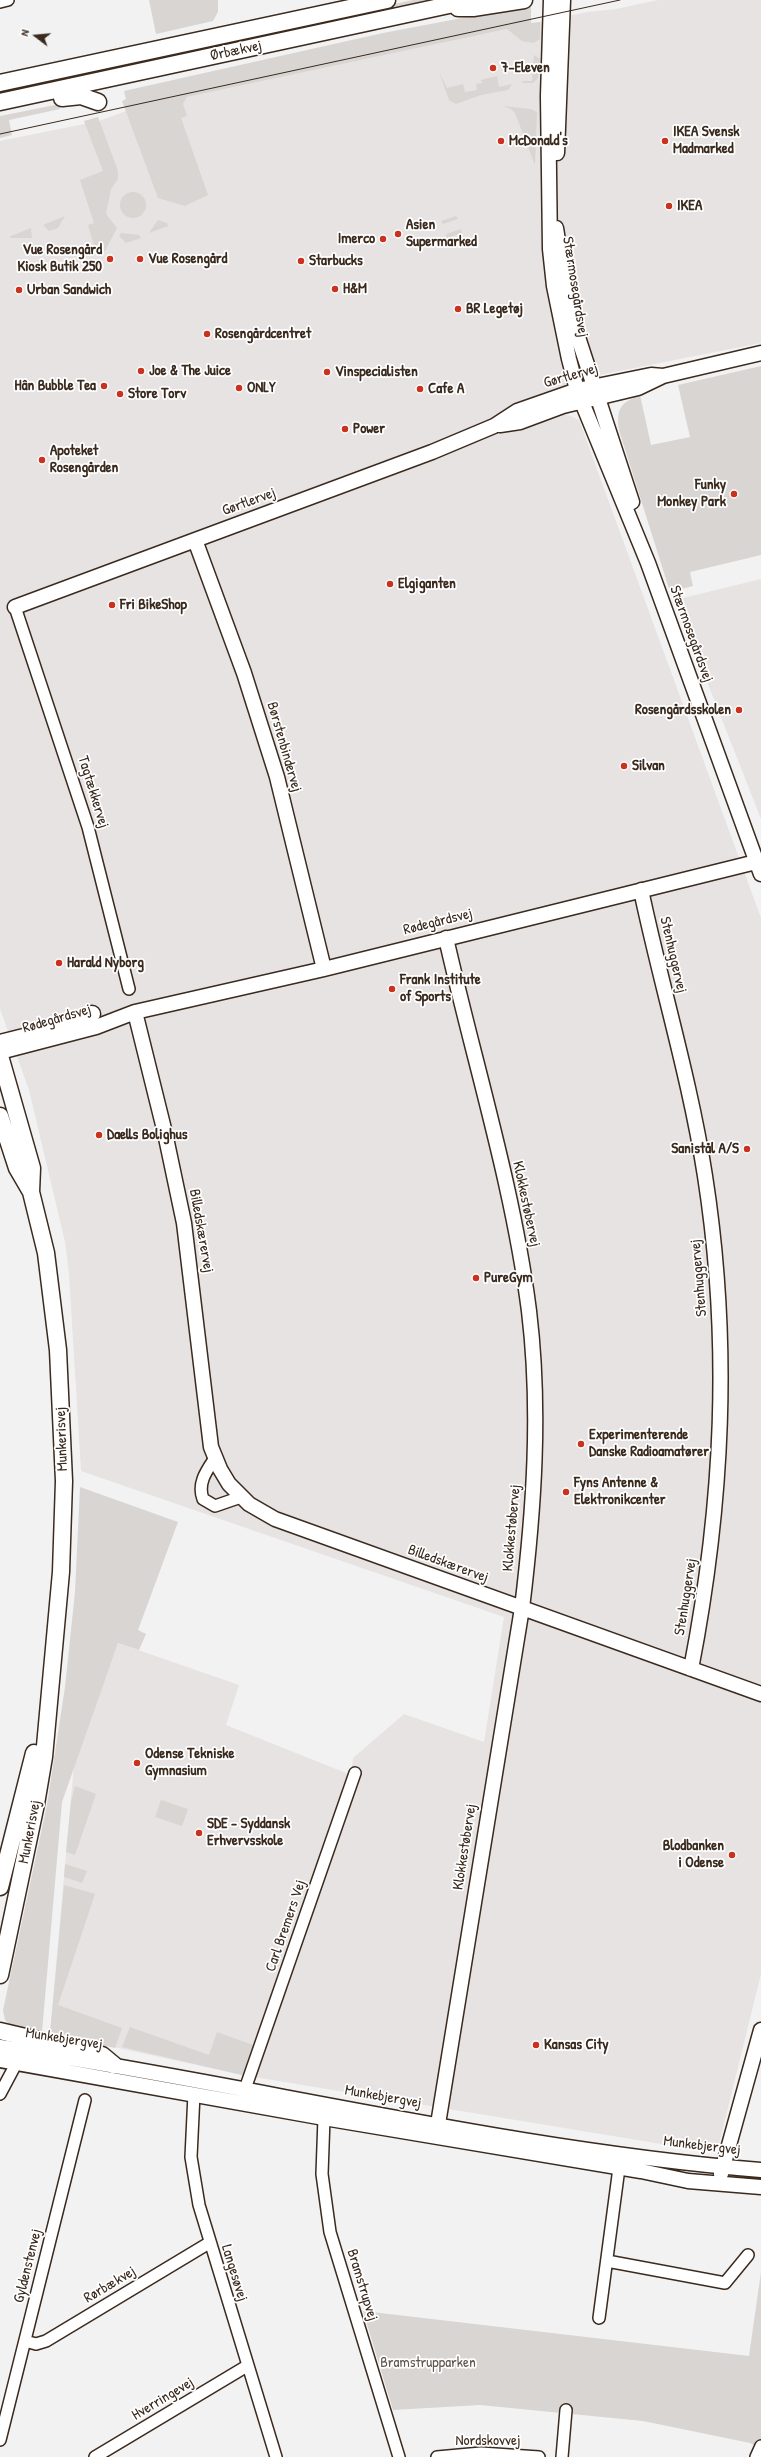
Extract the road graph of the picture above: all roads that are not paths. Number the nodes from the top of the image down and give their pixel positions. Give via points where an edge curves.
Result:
1 (8, 0) edge
2 (386, 0) edge
3 (450, 0) edge
4 (472, 0) edge
5 (524, 0) edge
6 (551, 0) edge
7 (562, 0) edge
8 (0, 2) edge
9 (435, 8) junction
10 (236, 32) junction
11 (92, 82) junction
12 (0, 84) edge
13 (554, 96) junction
14 (6, 100) edge
15 (98, 102) dead end
16 (761, 353) edge
17 (588, 393) junction
18 (195, 540) junction
19 (648, 563) junction
20 (15, 607) joint
21 (760, 865) edge
22 (641, 890) junction
23 (446, 938) junction
24 (324, 969) junction
25 (129, 989) dead end
26 (92, 1014) junction
27 (129, 1014) junction
28 (0, 1035) edge
29 (0, 1043) edge
30 (0, 1052) edge
31 (0, 1056) edge
32 (0, 1084) edge
33 (0, 1116) edge
34 (25, 1143) junction
35 (31, 1192) junction
36 (216, 1458) junction
37 (241, 1496) junction
38 (522, 1608) junction
39 (691, 1669) junction
40 (50, 1687) junction
41 (761, 1694) edge
42 (355, 1773) dead end
43 (0, 1887) edge
44 (0, 1974) edge
45 (761, 2030) edge
46 (0, 2031) edge
47 (0, 2046) edge
48 (0, 2060) edge
49 (17, 2062) junction
50 (114, 2065) junction
51 (245, 2089) junction
52 (0, 2094) edge
53 (194, 2094) junction
54 (85, 2100) dead end
55 (324, 2118) junction
56 (438, 2124) junction
57 (722, 2166) junction
58 (619, 2168) junction
59 (761, 2170) edge
60 (641, 2171) junction
61 (719, 2184) junction
62 (761, 2187) edge
63 (209, 2243) junction
64 (748, 2255) dead end
65 (607, 2261) junction
66 (599, 2318) dead end
67 (25, 2341) junction
68 (247, 2366) junction
69 (566, 2410) dead end
70 (0, 2440) edge
71 (761, 2446) edge
72 (95, 2457) edge
73 (276, 2457) edge
74 (399, 2457) edge
75 (437, 2457) edge
76 (539, 2457) edge
77 (562, 2457) edge
78 (756, 2457) edge

1 - 8 street
2 - 10 main road, Ørbækvej
3 - 9 main road
4 - 9 main road, Ørbækvej
5 - 9 main road via 473,8
6 - 13 street, Stærmosegårdsvej
7 - 13 street, Stærmosegårdsvej
9 - 11 main road, Ørbækvej
10 - 11 main road via 100,72
10 - 12 main road, Ørbækvej
11 - 14 main road, Ørbækvej
13 - 17 street, Stærmosegårdsvej via 553,209 567,297
13 - 17 street, Stærmosegårdsvej via 548,210 554,286
14 - 15 main road via 37,101 81,96
16 - 17 street, Gørtlervej via 662,376 651,376
17 - 18 street, Gørtlervej via 517,411 494,426 385,471
17 - 19 street, Stærmosegårdsvej
17 - 19 street, Stærmosegårdsvej via 633,505
18 - 20 street, Gørtlervej
18 - 24 street, Børstenbindervej via 244,674 276,777
19 - 21 street, Stærmosegårdsvej
20 - 25 street, Tagtækkervej via 88,827
21 - 22 street, Rødegårdsvej
22 - 23 street, Rødegårdsvej
22 - 39 street, Stenhuggervej via 704,1168 720,1307 721,1424 715,1521
23 - 24 street, Rødegårdsvej
23 - 38 street, Klokkestøbervej via 509,1198 529,1311 534,1393 534,1460 529,1550
24 - 27 street, Rødegårdsvej
26 - 27 street, Rødegårdsvej
26 - 28 street, Rødegårdsvej
26 - 29 main road via 84,1022
27 - 30 street, Rødegårdsvej via 96,1027
27 - 36 street, Billedskærervej via 165,1133 184,1223 209,1435
31 - 34 main road, Munkerisvej
32 - 34 main road via 17,1136
33 - 35 main road, Munkerisvej via 17,1168
34 - 35 main road, Munkerisvej via 32,1168
35 - 40 main road, Munkerisvej via 46,1253 58,1350 62,1420 64,1481 61,1572
36 - 37 street, Billedskærervej via 225,1478
36 - 37 street via 203,1478 203,1498 215,1506
37 - 38 street, Billedskærervej via 263,1514 275,1520
38 - 39 street, Billedskærervej
38 - 56 street, Klokkestøbervej
39 - 41 street, Billedskærervej
40 - 43 main road, Munkerisvej
40 - 44 main road, Munkerisvej via 44,1757 36,1804
42 - 51 street, Carl Bremers Vej
45 - 57 street
46 - 50 main road via 102,2055
47 - 50 street, Munkebjergvej
48 - 49 street, Munkebjergvej
49 - 52 street
49 - 53 street, Munkebjergvej
50 - 51 street, Munkebjergvej
51 - 56 street, Munkebjergvej
53 - 55 street, Munkebjergvej
53 - 63 street, Langesøvej via 192,2170
54 - 67 street, Gyldenstenvej
55 - 58 street, Munkebjergvej
55 - 74 street, Bramstrupvej via 322,2174 330,2232
56 - 57 street, Munkebjergvej via 550,2143
57 - 59 street, Munkebjergvej
57 - 60 street via 717,2174 664,2169
57 - 61 street
58 - 60 street, Munkebjergvej
58 - 65 street
60 - 61 street, Munkebjergvej via 670,2178
61 - 62 street, Munkebjergvej
63 - 67 street, Rørbækvej via 46,2341 36,2344
63 - 68 street, Langesøvej
64 - 65 street via 725,2283
65 - 66 street
67 - 70 street, Gyldenstenvej
68 - 72 street, Hverringevej
68 - 73 street, Langesøvej
69 - 77 street
71 - 78 street
75 - 76 street, Nordskovvej via 481,2453

